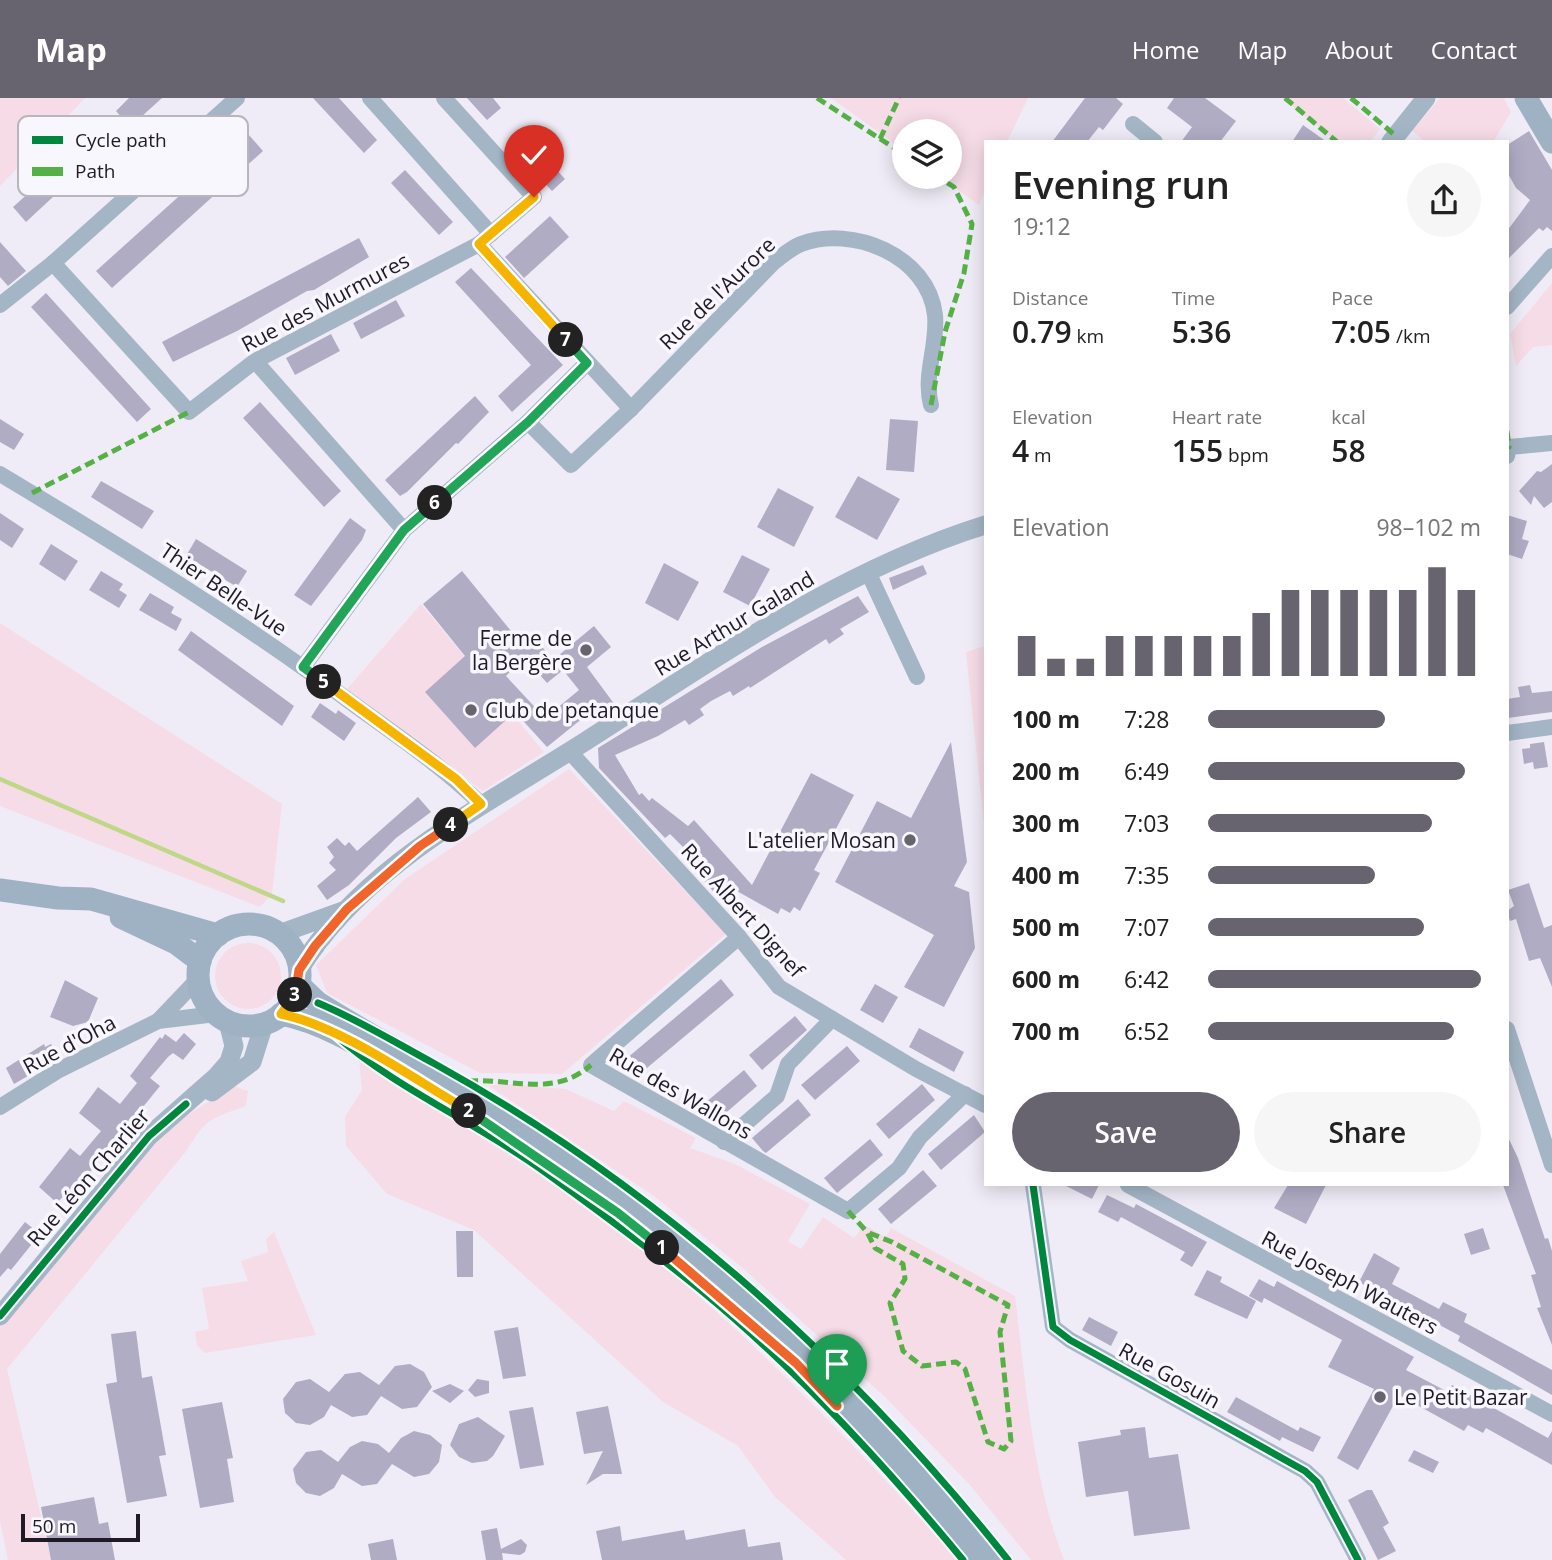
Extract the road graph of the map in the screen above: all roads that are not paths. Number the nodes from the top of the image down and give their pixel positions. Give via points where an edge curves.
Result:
1 (237, 98) edge
2 (370, 98) edge
3 (444, 98) edge
4 (1426, 98) edge
5 (1526, 98) edge
6 (217, 116) edge
7 (1133, 124) dead end
8 (1153, 140) edge
9 (1393, 140) edge
10 (1552, 142) edge
11 (128, 196) edge
12 (485, 239) junction
13 (1552, 256) edge
14 (53, 263) junction
15 (0, 305) edge
16 (1509, 305) edge
17 (255, 360) junction
18 (587, 363) junction
19 (931, 405) dead end
20 (631, 409) junction
21 (528, 422) junction
22 (1552, 443) edge
23 (1509, 452) edge
24 (0, 474) edge
25 (984, 525) edge
26 (404, 530) junction
27 (868, 572) junction
28 (303, 667) junction
29 (917, 677) dead end
30 (1552, 727) edge
31 (1509, 733) edge
32 (570, 752) junction
33 (481, 804) junction
34 (0, 890) edge
35 (58, 898) junction
36 (347, 909) junction
37 (218, 934) junction
38 (279, 934) junction
39 (739, 937) junction
40 (199, 970) junction
41 (299, 977) junction
42 (222, 1018) junction
43 (273, 1019) junction
44 (832, 1019) junction
45 (158, 1021) junction
46 (1509, 1035) edge
47 (965, 1094) junction
48 (186, 1104) junction
49 (984, 1104) edge
50 (0, 1107) edge
51 (724, 1142) junction
52 (1552, 1165) edge
53 (1033, 1186) edge
54 (1130, 1186) edge
55 (0, 1316) edge
56 (1552, 1414) edge
57 (971, 1557) edge
58 (998, 1560) edge
59 (1357, 1560) edge

1 - 6 street
2 - 12 street
3 - 12 street, Rue des Murmures via 534,197
4 - 9 street
5 - 10 main road
7 - 8 street
11 - 14 street
12 - 17 street, Rue des Murmures
12 - 18 street
13 - 16 street
14 - 15 street
14 - 17 street, Rue des Murmures via 189,412
17 - 26 street
18 - 20 street
18 - 21 street
19 - 20 street, Rue de l'Aurore via 928,375 935,314 928,292 900,259 870,244 841,238 798,245 774,262
20 - 21 street, Rue de l'Aurore via 570,465
21 - 26 street
22 - 23 street
24 - 28 street, Thier Belle-Vue via 137,556
25 - 27 street, Rue Arthur Galand
26 - 28 street
27 - 29 street
27 - 32 street, Rue Arthur Galand via 773,623
28 - 33 street, Thier Belle-Vue via 456,779
30 - 31 street
32 - 33 street, Rue Arthur Galand
32 - 39 street, Rue Albert Dignef
33 - 36 street via 420,846
34 - 35 main road
35 - 37 main road via 131,907
35 - 40 main road via 127,919 176,943
36 - 38 street
36 - 41 street via 315,946
37 - 38 main road via 248,924
37 - 40 main road
38 - 41 main road via 293,950
39 - 44 street, Rue Albert Dignef via 779,988
39 - 51 street, Rue des Wallons via 591,1065
40 - 42 main road via 201,992
40 - 45 street, Rue d'Oha
41 - 43 main road via 295,996
41 - 58 main road via 327,1009 527,1130 719,1274 807,1352 891,1438
42 - 43 main road via 240,1025
42 - 45 street, Rue d'Oha
42 - 48 street, Rue Léon Charlier via 234,1046 229,1062
43 - 48 street, Rue Léon Charlier via 252,1062 231,1080
43 - 57 main road via 308,1021 334,1034 481,1118 618,1213 796,1363
44 - 47 street, Rue Albert Dignef
44 - 51 street via 788,1064 777,1096
45 - 50 street, Rue d'Oha via 59,1070
46 - 52 street
47 - 49 street, Rue Albert Dignef
47 - 51 street, Rue des Wallons via 920,1137 899,1168 848,1211
48 - 55 street, Rue Léon Charlier via 149,1136
53 - 59 street, Rue Gosuin via 1053,1326 1070,1340 1305,1471 1317,1482
54 - 56 street, Rue Joseph Wauters

